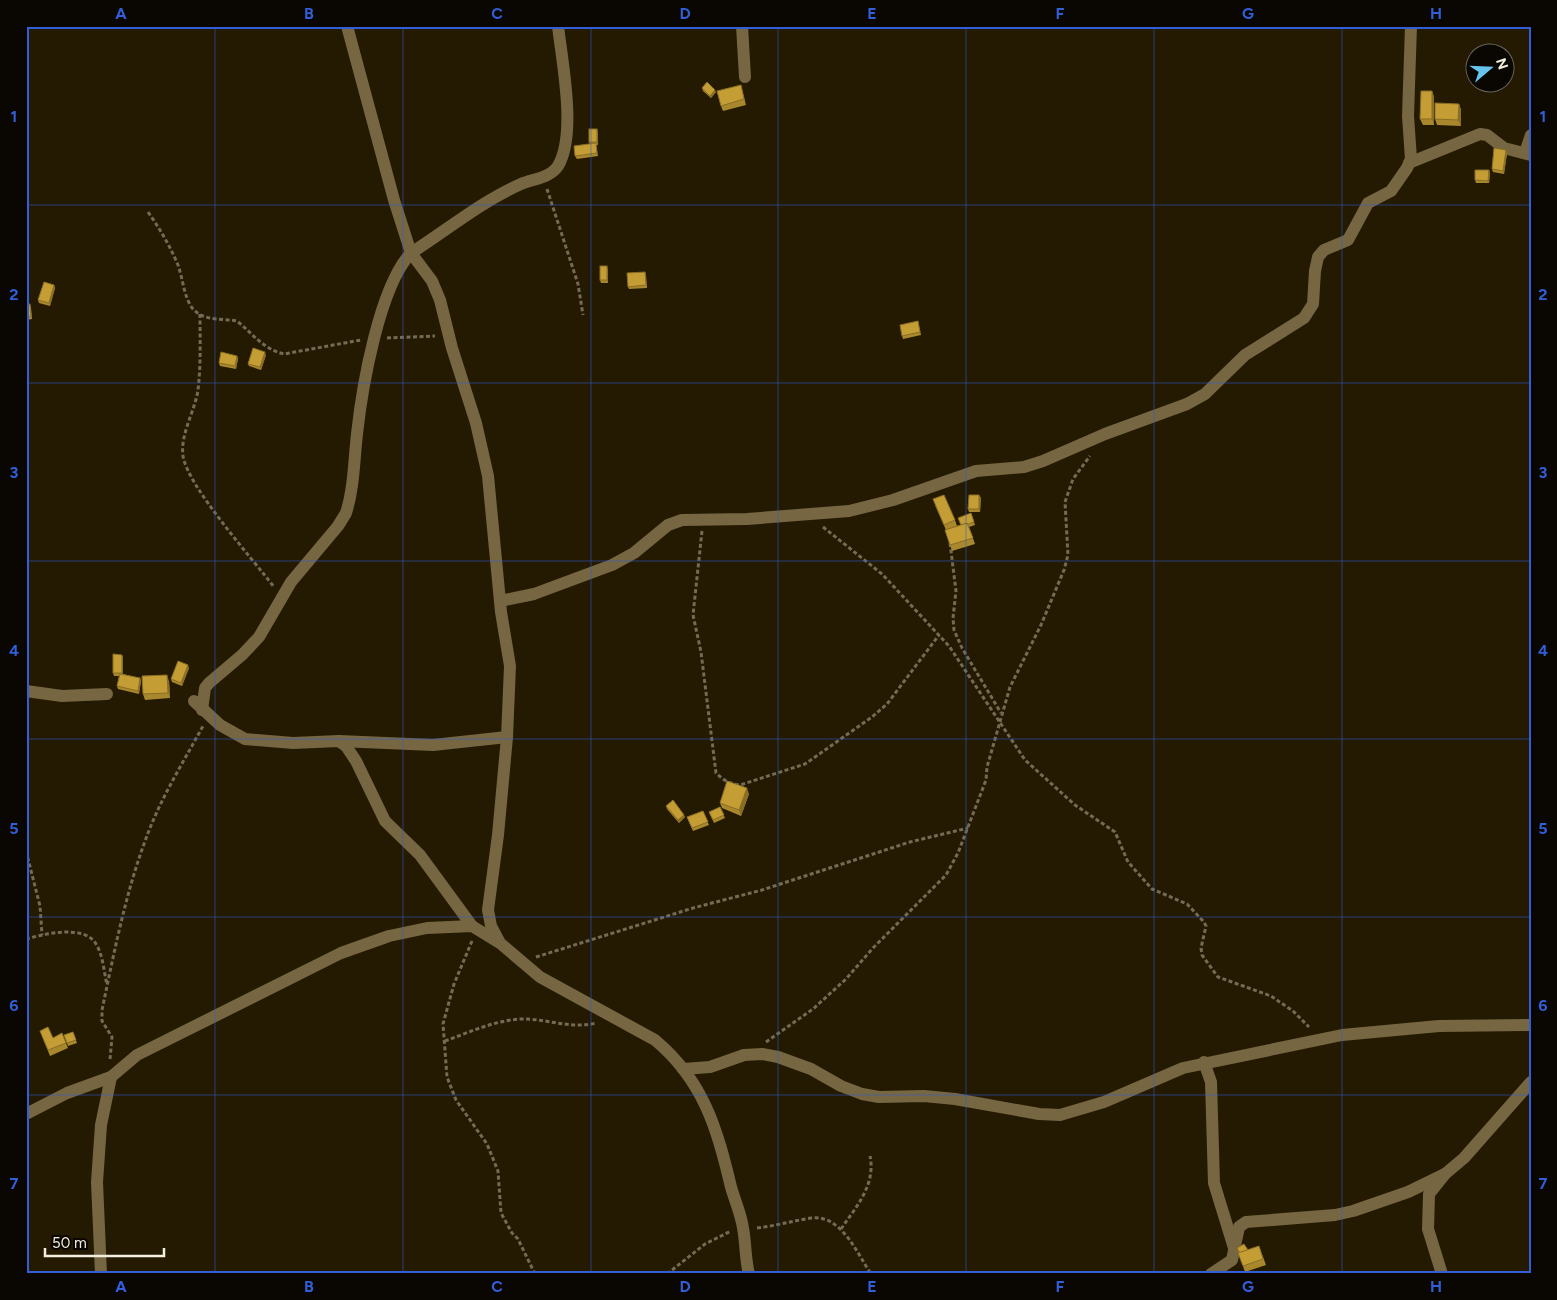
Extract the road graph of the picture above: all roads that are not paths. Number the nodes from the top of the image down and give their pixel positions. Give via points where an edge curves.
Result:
1 (347, 26) edge
2 (558, 26) edge
3 (742, 26) edge
4 (1411, 26) edge
5 (745, 77) dead end
6 (1531, 135) edge
7 (1528, 154) edge
8 (1409, 163) junction
9 (411, 253) junction
10 (500, 601) junction
11 (26, 692) edge
12 (107, 694) dead end
13 (507, 737) junction
14 (339, 741) junction
15 (474, 928) junction
16 (500, 943) junction
17 (1531, 1025) edge
18 (1204, 1062) junction
19 (683, 1069) junction
20 (111, 1077) junction
21 (1531, 1082) edge
22 (26, 1114) edge
23 (1445, 1174) junction
24 (1235, 1250) junction
25 (101, 1274) edge
26 (749, 1274) edge
27 (1211, 1274) edge
28 (1442, 1274) edge

1 - 9 street
2 - 9 street via 565,66 566,138 556,168 491,201
3 - 5 street
4 - 8 street
6 - 7 street
7 - 8 street via 1504,148 1487,135 1480,134
8 - 10 street via 1391,192 1368,203 1348,240 1327,249 1318,257 1313,304 1304,318 1245,355 1211,390 1197,399 1035,464 976,471 893,500 849,511 771,518 686,519 664,528 634,553 612,565 534,594
9 - 10 street via 435,288 476,423 488,476
9 - 14 street via 386,300 376,337 359,416 346,513 300,570 259,637 205,688 202,709 220,725 245,739 293,743
10 - 13 street via 510,666
11 - 12 street via 62,696
13 - 14 street via 433,745
13 - 16 street via 488,910 491,926
14 - 15 street via 356,761 385,822 420,855
15 - 16 street
15 - 20 street via 427,928 389,936 341,953 137,1055
16 - 19 street via 519,961 568,994 655,1040
17 - 18 street via 1427,1027 1342,1035
18 - 19 street via 1104,1102 1060,1115 955,1099 862,1094 812,1069 778,1056 762,1054 744,1055 710,1067
18 - 24 street via 1211,1082 1214,1183
19 - 26 street via 712,1119 743,1227
20 - 22 street via 67,1093
20 - 25 street via 101,1124 98,1172
21 - 23 street via 1464,1158
23 - 24 street via 1408,1192 1353,1211 1246,1222 1239,1227
23 - 28 street via 1429,1194 1427,1208 1428,1229
24 - 27 street via 1232,1260

